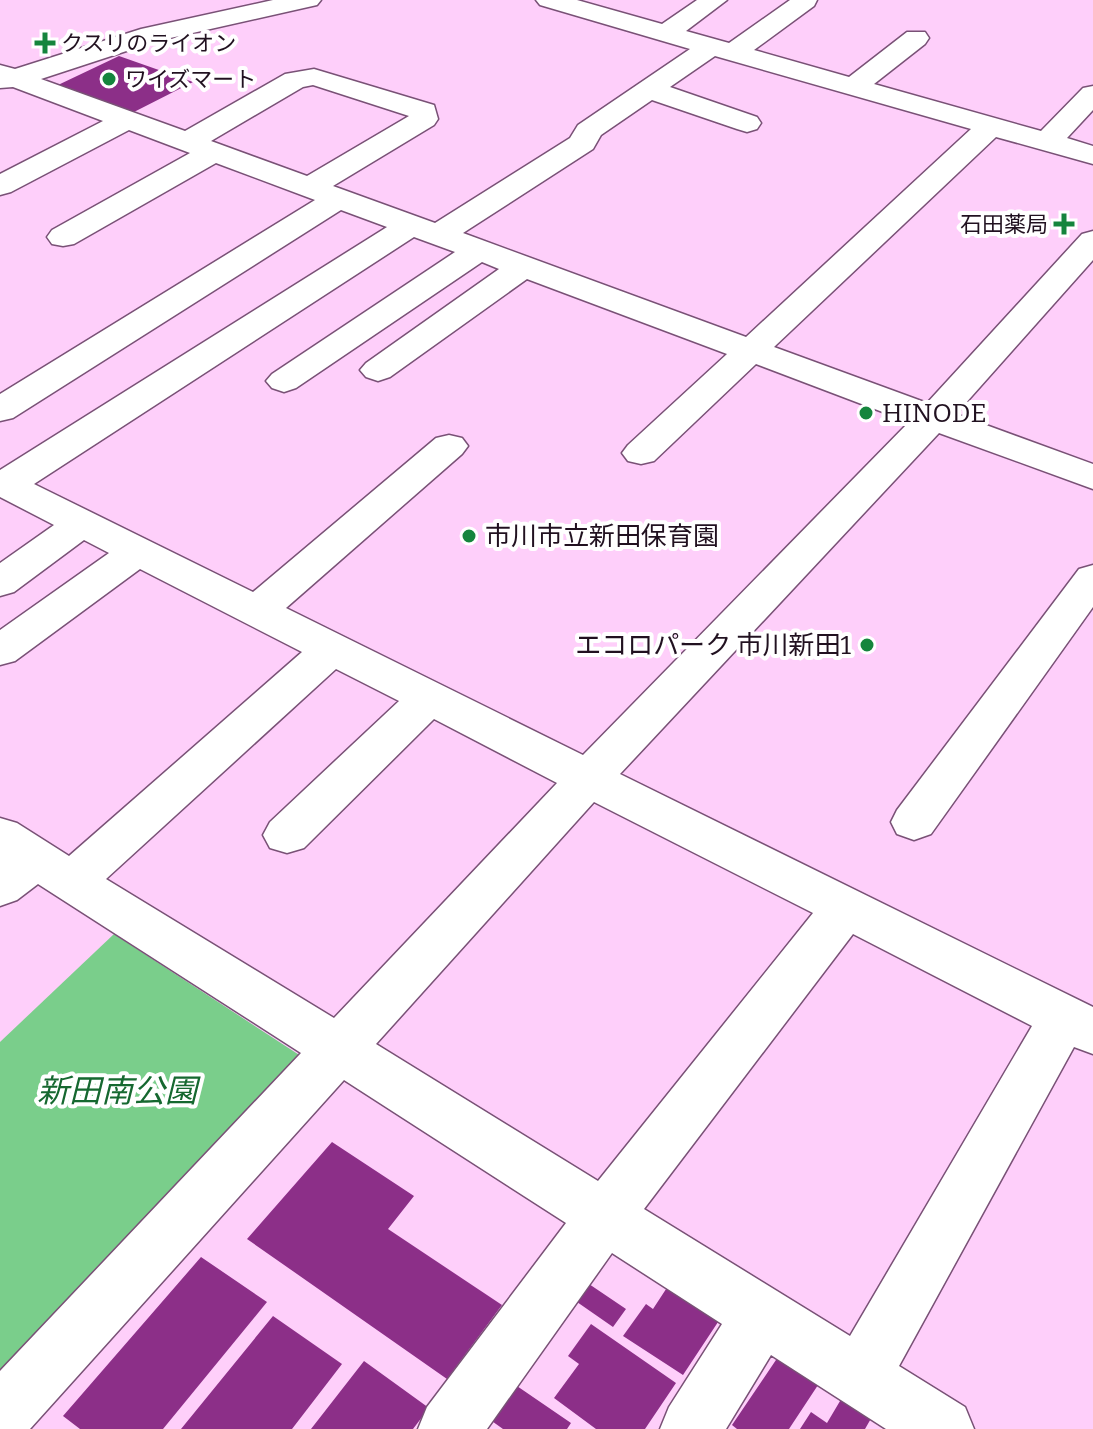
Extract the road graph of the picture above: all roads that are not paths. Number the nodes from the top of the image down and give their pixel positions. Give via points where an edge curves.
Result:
1 (308, 0) edge
2 (549, 0) edge
3 (714, 0) edge
4 (805, 1) edge
5 (666, 33) junction
6 (916, 38) dead end
7 (723, 49) junction
8 (797, 70) junction
9 (5, 78) edge
10 (854, 86) junction
11 (649, 89) junction
12 (1093, 94) edge
13 (127, 120) junction
14 (991, 126) junction
15 (1047, 142) junction
16 (201, 147) junction
17 (1093, 155) edge
18 (0, 186) edge
19 (324, 193) junction
20 (424, 230) junction
21 (63, 237) dead end
22 (1093, 241) edge
23 (479, 250) junction
24 (524, 266) junction
25 (751, 350) junction
26 (378, 370) dead end
27 (284, 381) dead end
28 (0, 410) edge
29 (933, 418) junction
30 (449, 446) dead end
31 (641, 453) dead end
32 (1092, 474) edge
33 (3, 483) edge
34 (82, 523) junction
35 (138, 551) junction
36 (1093, 578) edge
37 (0, 583) edge
38 (257, 611) junction
39 (332, 649) junction
40 (0, 651) edge
41 (429, 698) junction
42 (588, 779) junction
43 (914, 822) dead end
44 (287, 835) dead end
45 (27, 866) edge
46 (845, 908) junction
47 (1078, 1025) edge
48 (339, 1049) junction
49 (605, 1216) junction
50 (762, 1315) junction
51 (860, 1376) junction
52 (0, 1416) edge
53 (16, 1429) edge
54 (449, 1429) edge
55 (691, 1429) edge
56 (943, 1429) edge

1 - 9 street via 150,35
2 - 5 street
3 - 5 street
4 - 7 street
5 - 7 street
6 - 10 street
7 - 8 street
7 - 11 street
8 - 10 street
8 - 11 street via 753,107
9 - 13 street
10 - 14 street
11 - 20 street via 588,131 583,143
12 - 15 street
13 - 16 street
13 - 18 street
14 - 15 street
14 - 25 street
15 - 17 street
16 - 19 street
16 - 19 street via 295,80 314,77 424,111 424,119
16 - 21 street
19 - 20 street
19 - 28 street
20 - 23 street
20 - 33 street
22 - 29 street
23 - 24 street
23 - 27 street
24 - 25 street
24 - 26 street
25 - 29 street
25 - 31 street
29 - 32 street
29 - 42 street
30 - 38 street
33 - 34 street
34 - 35 street
34 - 37 street
35 - 38 street
35 - 40 street
36 - 43 street
38 - 39 street
39 - 41 street
39 - 45 street
41 - 42 street
41 - 44 street
42 - 46 street
42 - 48 street
45 - 48 street
46 - 47 street
46 - 49 street
47 - 51 street
48 - 49 street
48 - 52 street
49 - 50 street
49 - 54 street
50 - 51 street
50 - 55 street
51 - 56 street
52 - 53 street

